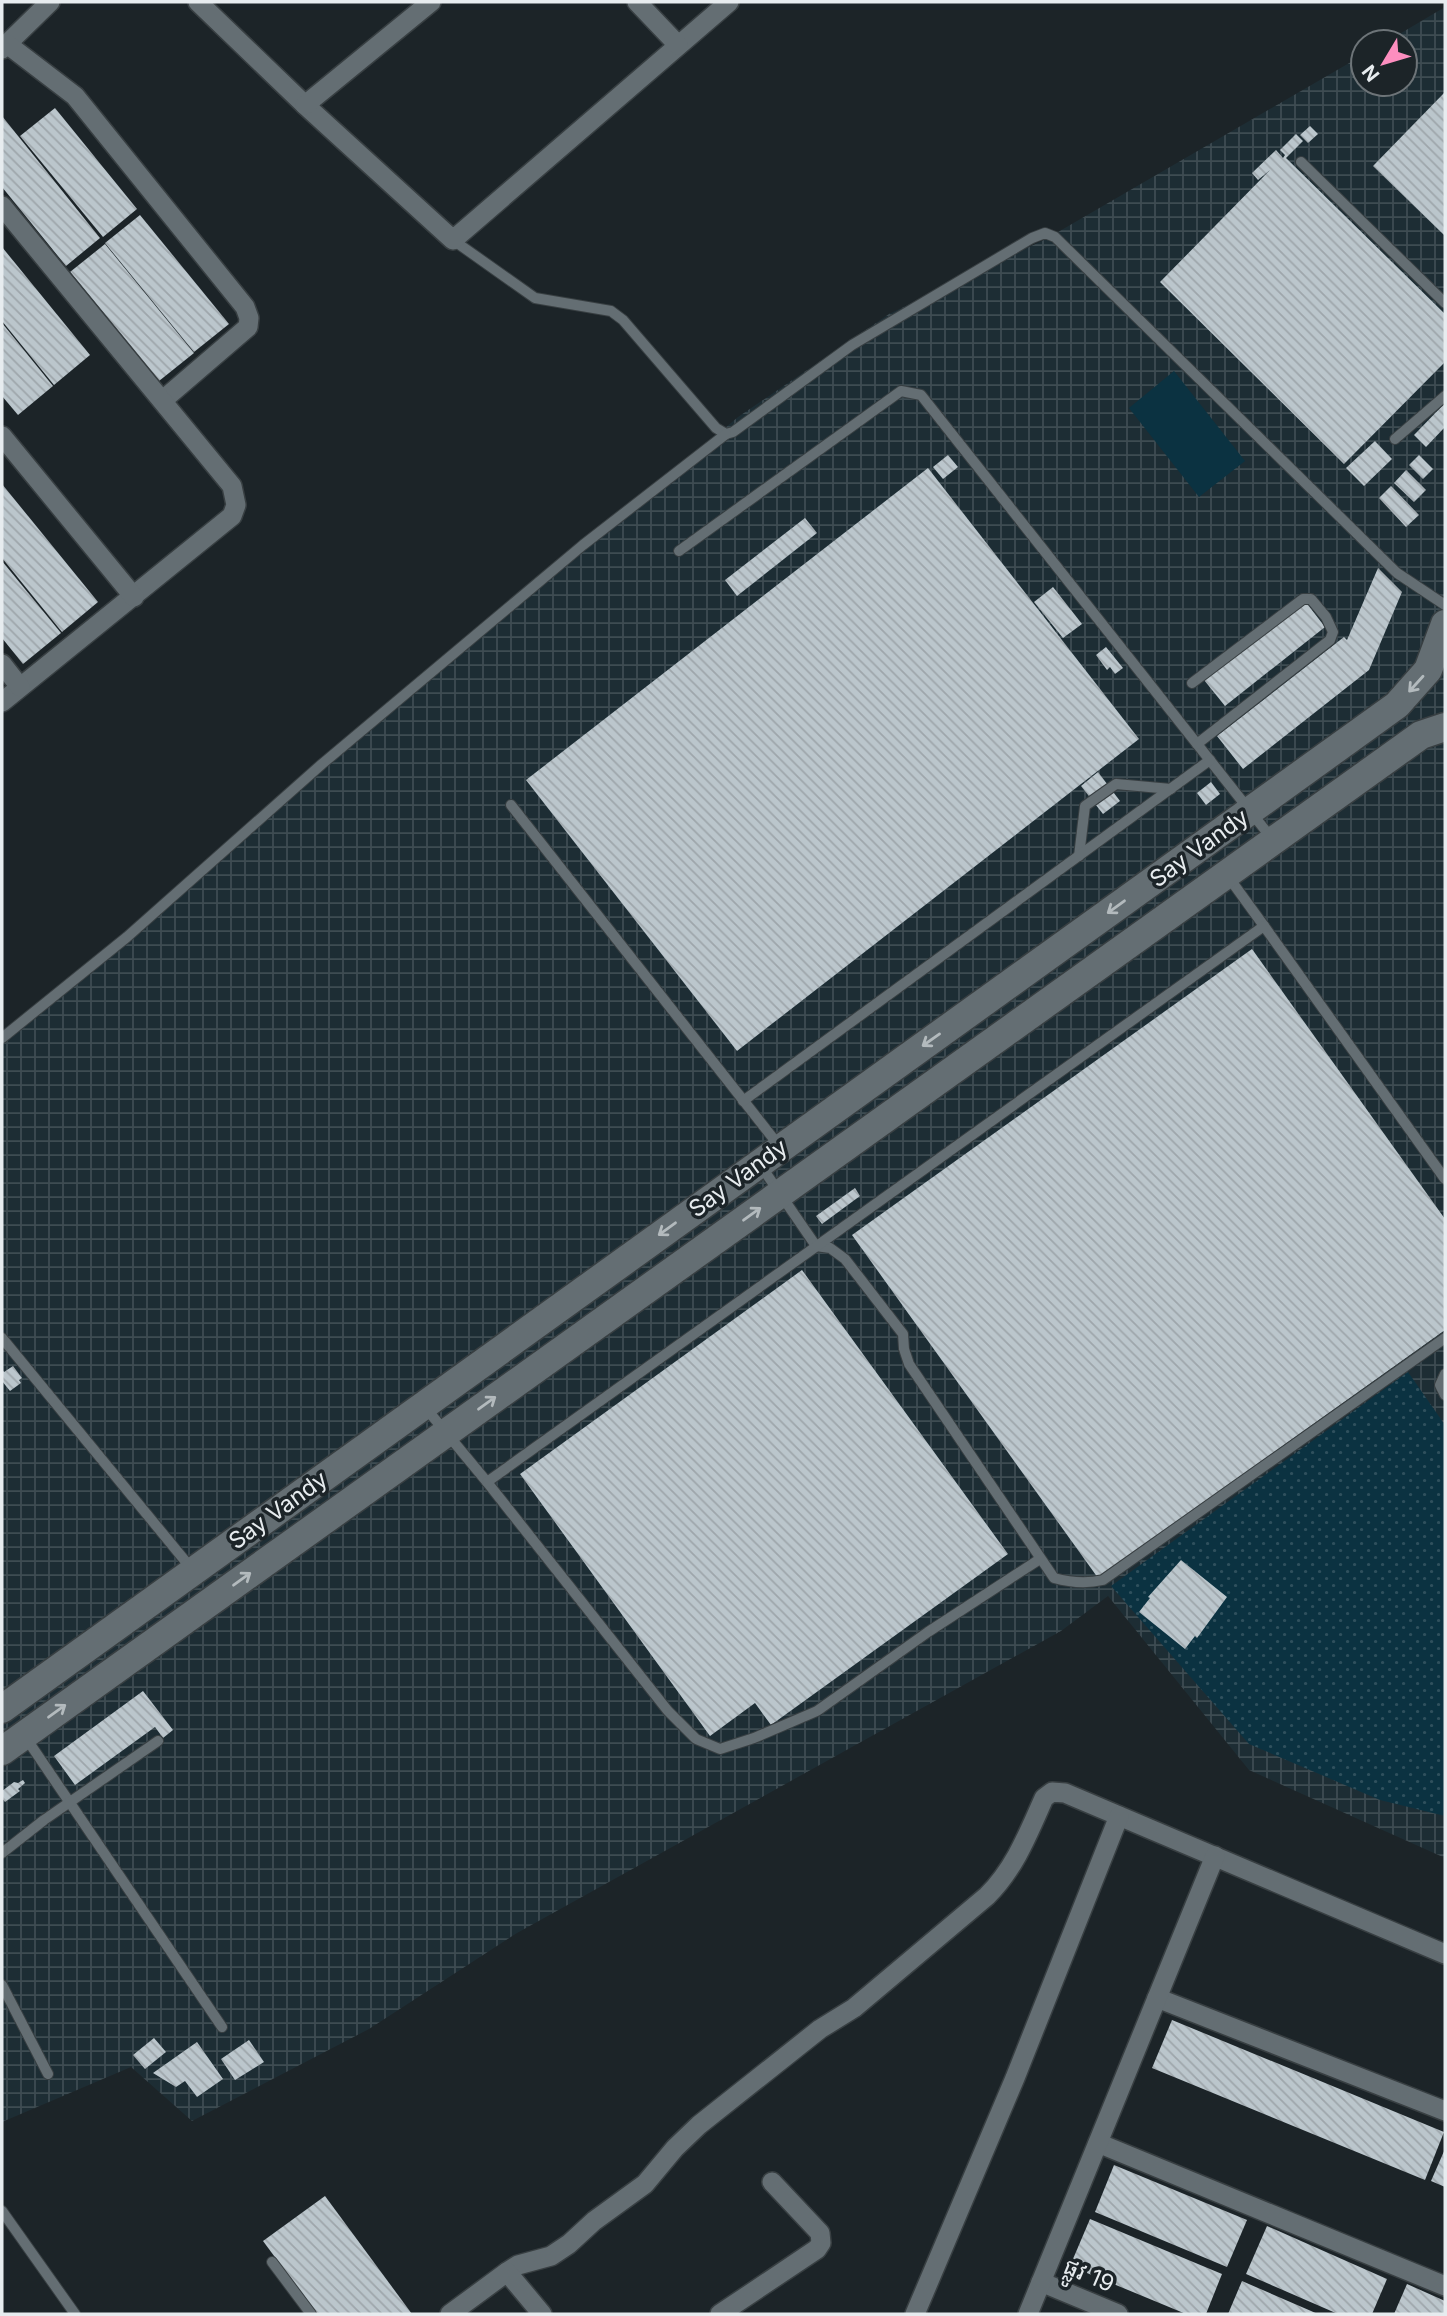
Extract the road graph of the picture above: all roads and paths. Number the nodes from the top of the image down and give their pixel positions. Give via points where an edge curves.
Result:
1 (50, 2) edge
2 (431, 2) edge
3 (637, 2) edge
4 (729, 2) edge
5 (205, 4) edge
6 (5, 46) edge
7 (678, 46) junction
8 (305, 105) junction
9 (1301, 162) dead end
10 (2, 206) edge
11 (453, 240) junction
12 (1445, 303) edge
13 (1445, 396) edge
14 (163, 400) junction
15 (726, 434) junction
16 (2, 436) edge
17 (1395, 439) dead end
18 (679, 551) dead end
19 (134, 597) junction
20 (1445, 605) edge
21 (1445, 624) edge
22 (2, 664) edge
23 (1192, 683) dead end
24 (20, 687) junction
25 (2, 702) edge
26 (1445, 727) edge
27 (1197, 744) junction
28 (1210, 760) junction
29 (1171, 789) junction
30 (511, 805) dead end
31 (1251, 810) junction
32 (1273, 840) junction
33 (1079, 856) junction
34 (1226, 874) junction
35 (1264, 926) junction
36 (2, 1038) edge
37 (743, 1101) junction
38 (769, 1155) junction
39 (1445, 1179) edge
40 (780, 1194) junction
41 (816, 1246) junction
42 (2, 1338) edge
43 (1445, 1338) edge
44 (1445, 1374) edge
45 (1445, 1395) edge
46 (424, 1406) junction
47 (445, 1433) junction
48 (487, 1482) junction
49 (1040, 1559) junction
50 (193, 1571) junction
51 (2, 1709) edge
52 (158, 1741) dead end
53 (13, 1743) edge
54 (71, 1804) junction
55 (1119, 1816) junction
56 (2, 1853) edge
57 (1215, 1856) junction
58 (1445, 1954) edge
59 (2, 1985) edge
60 (1157, 1998) junction
61 (222, 2026) dead end
62 (48, 2074) dead end
63 (1445, 2110) edge
64 (1098, 2143) junction
65 (772, 2182) dead end
66 (2, 2211) edge
67 (272, 2262) dead end
68 (507, 2272) junction
69 (1041, 2282) junction
70 (1445, 2287) edge
71 (75, 2314) edge
72 (311, 2314) edge
73 (450, 2314) edge
74 (542, 2314) edge
75 (720, 2314) edge
76 (915, 2314) edge
77 (1028, 2314) edge
78 (1118, 2314) edge

1 - 6 street
2 - 8 street
3 - 7 street
4 - 7 street
5 - 8 street
6 - 14 street via 75,96 245,307 248,327
7 - 11 street
8 - 11 street
9 - 12 lane
10 - 14 street
11 - 15 lane via 535,298 611,311
13 - 17 lane
14 - 19 street via 232,486 236,505 232,516
15 - 20 lane via 852,345 1045,233 1055,237 1397,573
15 - 36 lane via 499,615 127,937
16 - 19 street
18 - 27 lane via 901,391 921,395
19 - 24 street
21 -> 31 street, Say Vandy via 1428,670 1397,705
22 - 24 street
23 - 27 lane via 1303,599 1311,599 1331,625 1330,640
24 - 25 street
26 - 32 street, Say Vandy via 1420,735
27 - 28 lane
28 - 29 lane
28 - 31 lane
29 - 33 lane
29 - 33 lane via 1116,784 1085,806
30 - 37 lane
31 - 32 lane
31 -> 38 street, Say Vandy
32 - 34 street, Say Vandy
33 - 37 lane
34 - 35 lane
34 - 40 street, Say Vandy
35 - 39 lane
35 - 41 lane
37 - 38 lane
38 - 40 lane
38 -> 46 street, Say Vandy
40 - 41 lane
47 -> 40 street, Say Vandy
41 - 48 lane
41 - 49 lane via 830,1248 845,1259 903,1334 909,1364
42 - 50 lane
43 - 49 lane via 1103,1580 1073,1583 1054,1578
44 - 45 lane via 1440,1385
46 - 47 lane
46 - 50 street, Say Vandy
47 - 48 lane
53 -> 47 street, Say Vandy
48 - 49 lane via 668,1710 696,1739 720,1749 817,1711
50 - 51 street, Say Vandy
52 - 54 lane
53 - 54 lane
54 - 56 lane
54 - 61 lane
55 - 57 street
55 - 68 street via 1052,1792 1044,1798 1018,1857 987,1896 853,2008 699,2125 645,2184 569,2244 551,2256
55 - 76 street
57 - 58 street
57 - 60 street
59 - 62 lane
60 - 63 street
60 - 64 street
64 - 69 street
64 - 70 street
65 - 75 street via 820,2233 821,2243
66 - 71 lane
67 - 72 lane
68 - 73 street
68 - 74 street
69 - 77 street
69 - 78 street, ផ្លូវ 19

